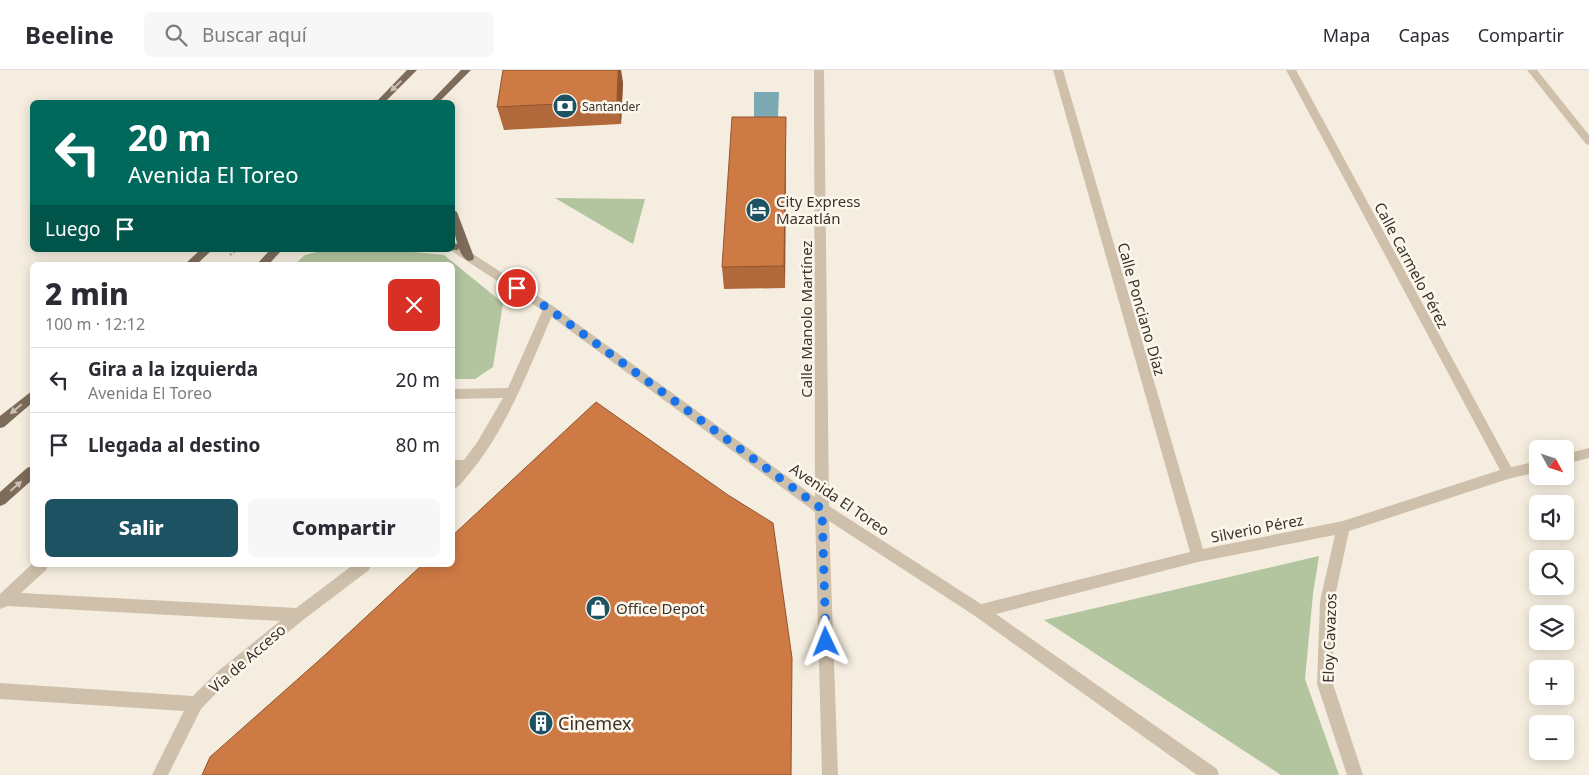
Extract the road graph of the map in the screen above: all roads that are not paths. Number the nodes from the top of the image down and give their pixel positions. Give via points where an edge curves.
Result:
1 (412, 70) edge
2 (466, 70) edge
3 (819, 70) edge
4 (1058, 70) edge
5 (1291, 70) edge
6 (1532, 70) edge
7 (382, 100) edge
8 (436, 100) edge
9 (1589, 142) edge
10 (455, 220) edge
11 (455, 248) edge
12 (205, 252) edge
13 (275, 252) edge
14 (469, 257) junction
15 (193, 262) edge
16 (264, 262) edge
17 (549, 309) junction
18 (510, 393) junction
19 (455, 394) edge
20 (30, 398) edge
21 (0, 423) edge
22 (1589, 452) edge
23 (1574, 456) edge
24 (455, 466) edge
25 (469, 466) junction
26 (1529, 468) edge
27 (1508, 473) junction
28 (30, 474) edge
29 (455, 481) edge
30 (0, 500) edge
31 (822, 509) junction
32 (1343, 527) junction
33 (1198, 556) junction
34 (39, 567) edge
35 (361, 567) edge
36 (2, 601) edge
37 (980, 611) junction
38 (298, 615) junction
39 (0, 691) edge
40 (196, 704) junction
41 (160, 775) edge
42 (830, 775) edge
43 (1211, 775) edge
44 (1355, 775) edge

1 -> 7 main road
2 - 8 main road
3 - 31 street, Calle Manolo Martínez
4 - 33 street, Calle Ponciano Díaz
5 - 27 street, Calle Carmelo Pérez
6 - 9 street
10 - 14 main road
11 - 14 street, Avenida El Toreo
12 - 15 main road
13 - 16 main road
14 - 17 street, Avenida El Toreo
17 - 18 street
17 - 31 street, Avenida El Toreo
18 - 19 street
18 - 25 street
20 -> 21 main road
22 - 23 street
24 - 25 street
25 - 29 street
26 - 27 street, Silverio Pérez
27 - 32 street, Silverio Pérez
30 -> 28 main road
31 - 37 street, Avenida El Toreo
31 - 42 street, Calle Manolo Martínez
32 - 33 street, Silverio Pérez
32 - 44 street, Eloy Cavazos via 1328,600 1325,684
33 - 37 street, Silverio Pérez
34 - 36 street
35 - 38 street, Vía de Acceso
36 - 38 street
37 - 43 street, Avenida El Toreo
38 - 40 street, Vía de Acceso via 222,677
39 - 40 street
40 - 41 street, Vía de Acceso

